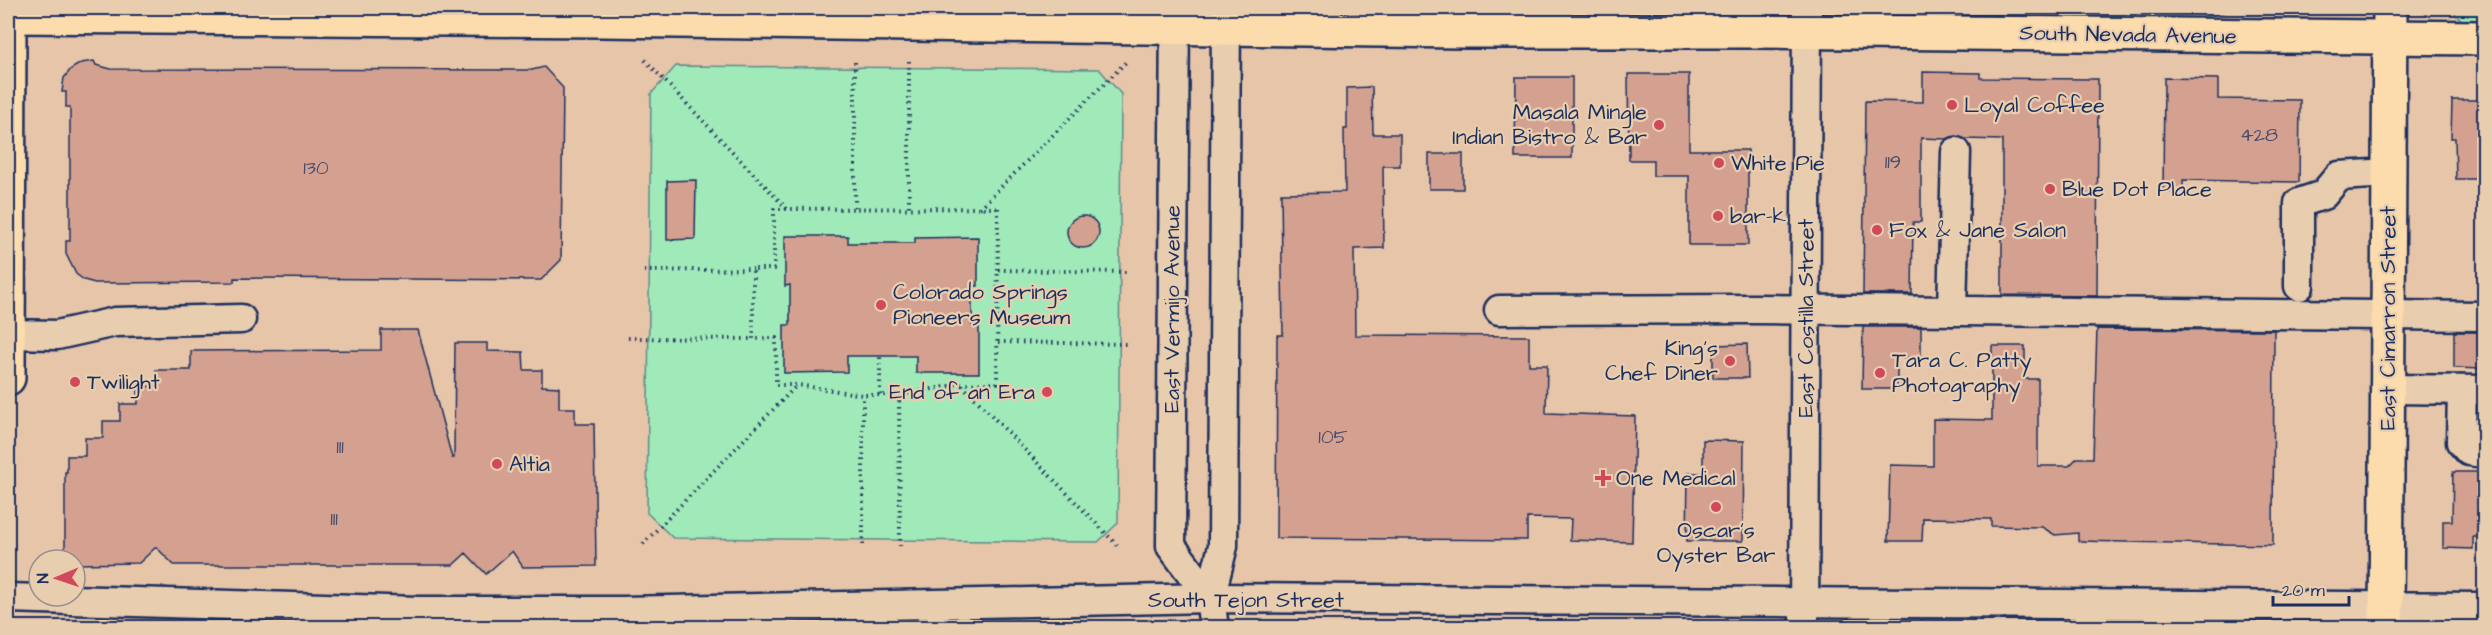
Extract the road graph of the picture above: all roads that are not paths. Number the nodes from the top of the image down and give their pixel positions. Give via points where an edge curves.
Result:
1 (8, 13) edge
2 (601, 14) edge
3 (1174, 18) edge
4 (1226, 18) edge
5 (1807, 19) edge
6 (2390, 23) edge
7 (2484, 38) edge
8 (1956, 152) dead end
9 (2389, 173) junction
10 (2299, 286) dead end
11 (8, 299) edge
12 (1806, 309) junction
13 (1498, 310) dead end
14 (1952, 311) junction
15 (2388, 315) junction
16 (2484, 316) edge
17 (241, 319) dead end
18 (8, 334) edge
19 (8, 378) edge
20 (2388, 389) junction
21 (2473, 390) edge
22 (2484, 453) edge
23 (8, 598) edge
24 (1210, 598) junction
25 (2484, 607) edge
26 (1804, 615) edge
27 (2386, 617) edge
28 (623, 619) edge
29 (1214, 627) edge

1 - 2 main road, South Nevada Avenue
1 - 11 main road
2 - 3 main road, South Nevada Avenue
3 - 4 main road, South Nevada Avenue
3 - 24 street, East Vermijo Avenue via 1171,546
4 - 5 main road, South Nevada Avenue
4 - 24 street, East Vermijo Avenue via 1223,546
5 - 6 main road, South Nevada Avenue
5 - 12 street, East Costilla Street
6 - 7 main road, South Nevada Avenue
6 - 9 main road, East Cimarron Street
8 - 14 street
9 - 10 street via 2339,176 2323,195 2299,203
9 - 15 main road, East Cimarron Street
11 - 18 main road
12 - 13 street
12 - 14 street
12 - 26 street, East Costilla Street
14 - 15 street
15 - 16 street
15 - 20 main road, East Cimarron Street
17 - 18 street via 115,322 57,334
18 - 19 main road
20 - 21 street
20 - 27 main road, East Cimarron Street
21 - 22 street via 2462,442 2469,451
23 - 28 street, South Tejon Street
24 - 26 street, South Tejon Street
24 - 28 street, South Tejon Street
24 - 29 street, East Vermijo Avenue
25 - 27 street, South Tejon Street
26 - 27 street, South Tejon Street

